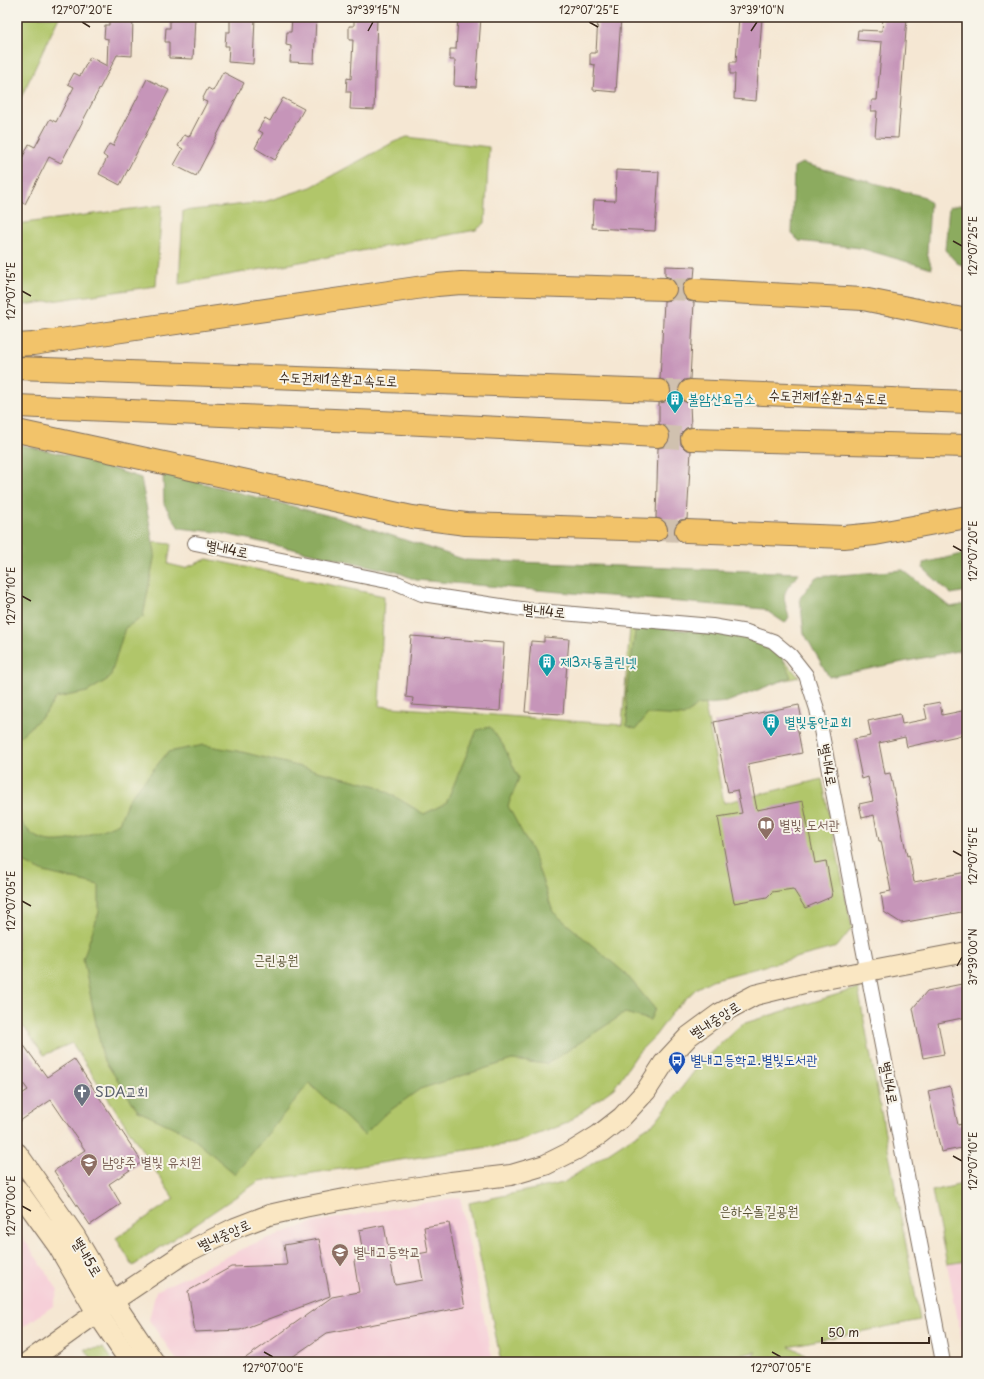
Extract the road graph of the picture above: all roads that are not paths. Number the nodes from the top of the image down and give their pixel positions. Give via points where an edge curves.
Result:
1 (665, 289) tunnel mouth
2 (694, 290) tunnel mouth
3 (967, 320) edge
4 (17, 345) edge
5 (17, 368) edge
6 (659, 391) tunnel mouth
7 (690, 391) tunnel mouth
8 (967, 402) edge
9 (17, 406) edge
10 (17, 431) edge
11 (658, 436) tunnel mouth
12 (692, 438) tunnel mouth
13 (967, 446) edge
14 (967, 517) edge
15 (656, 530) tunnel mouth
16 (686, 531) tunnel mouth
17 (195, 543) dead end
18 (967, 952) edge
19 (867, 972) junction
20 (17, 1153) edge
21 (17, 1189) edge
22 (113, 1301) junction
23 (97, 1313) junction
24 (28, 1362) edge
25 (130, 1362) edge
26 (154, 1362) edge
27 (943, 1362) edge

1 - 4 highway via 437,284
2 - 3 highway via 863,299
5 - 6 highway, 수도권제1순환고속도로
7 - 8 highway, 수도권제1순환고속도로
9 - 11 highway
10 - 15 highway via 412,518 466,524
12 - 13 highway
14 - 16 highway via 875,534 844,537
17 - 19 street, 별내4로 via 397,583 422,594 528,610 712,626 747,632 773,641 791,656 806,675 817,709
18 - 19 street, 별내중앙로
19 - 22 street, 별내중앙로 via 755,995 719,1014 689,1036 664,1063 646,1091 617,1122 545,1165 510,1175 355,1197 270,1215 235,1228 183,1254
19 - 27 street, 별내4로
20 - 22 street, 별내5로 via 75,1236
21 - 23 street, 별내5로 via 58,1246
22 - 23 street, 별내중앙로
22 - 26 street, 별내5로
23 - 24 street, 별내중앙로
23 - 25 street, 별내5로

